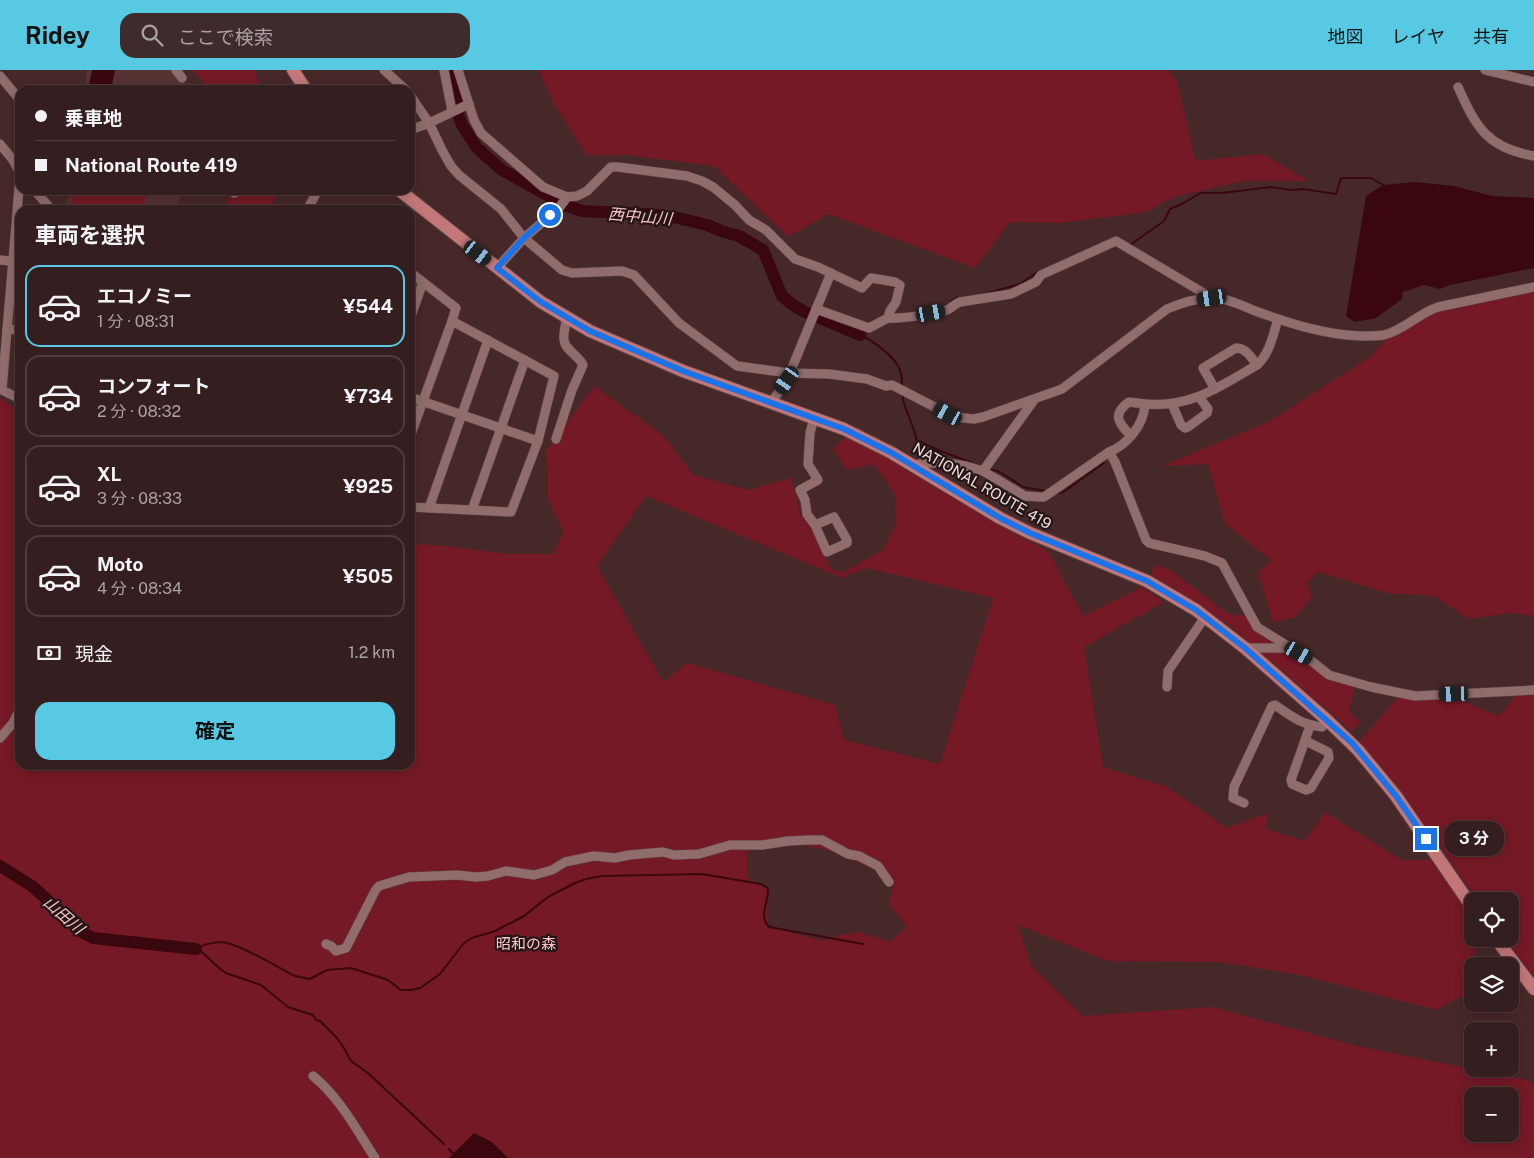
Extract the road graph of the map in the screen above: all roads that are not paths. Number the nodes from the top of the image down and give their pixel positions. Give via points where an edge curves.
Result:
1 (176, 70) edge
2 (293, 70) edge
3 (384, 70) edge
4 (444, 70) edge
5 (458, 70) edge
6 (1485, 70) edge
7 (0, 76) edge
8 (182, 78) dead end
9 (1534, 82) edge
10 (303, 85) edge
11 (400, 85) edge
12 (1458, 87) dead end
13 (15, 94) edge
14 (415, 102) edge
15 (468, 104) junction
16 (454, 111) junction
17 (429, 123) junction
18 (415, 128) edge
19 (0, 144) edge
20 (1534, 156) edge
21 (15, 164) edge
22 (38, 195) edge
23 (405, 195) edge
24 (566, 198) junction
25 (48, 205) edge
26 (524, 238) junction
27 (0, 260) edge
28 (15, 261) edge
29 (497, 268) junction
30 (831, 273) junction
31 (415, 276) edge
32 (423, 282) junction
33 (1534, 287) edge
34 (15, 293) edge
35 (1212, 298) junction
36 (415, 305) edge
37 (814, 313) junction
38 (567, 316) junction
39 (888, 318) junction
40 (1278, 319) junction
41 (452, 321) junction
42 (7, 329) junction
43 (15, 330) edge
44 (488, 340) junction
45 (525, 360) junction
46 (1257, 365) junction
47 (789, 373) junction
48 (1, 389) edge
49 (1215, 389) junction
50 (15, 396) edge
51 (1199, 397) junction
52 (415, 399) edge
53 (1034, 400) junction
54 (422, 401) junction
55 (771, 403) junction
56 (1145, 404) junction
57 (1172, 404) junction
58 (461, 414) junction
59 (814, 418) junction
60 (415, 422) edge
61 (500, 428) junction
62 (1130, 436) junction
63 (556, 439) dead end
64 (538, 441) junction
65 (1109, 452) junction
66 (914, 466) junction
67 (983, 471) junction
68 (415, 507) edge
69 (429, 508) junction
70 (472, 510) junction
71 (815, 525) dead end
72 (1206, 617) junction
73 (1245, 648) junction
74 (1289, 648) junction
75 (1167, 687) dead end
76 (1534, 690) edge
77 (15, 719) edge
78 (1327, 720) junction
79 (1310, 726) junction
80 (0, 738) edge
81 (1306, 741) junction
82 (1244, 803) dead end
83 (888, 882) dead end
84 (1464, 895) edge
85 (326, 944) dead end
86 (1502, 947) edge
87 (1534, 989) edge
88 (313, 1076) dead end
89 (375, 1158) edge

1 - 8 street
2 - 10 highway
3 - 11 street
4 - 16 street
5 - 15 street
6 - 9 street
7 - 13 street
12 - 20 street via 1485,136 1515,152
14 - 17 street
15 - 16 street
15 - 24 street via 476,126 496,148 543,187
16 - 17 street
17 - 18 street
17 - 26 street via 451,166 500,209
19 - 21 street
22 - 25 street
23 - 29 highway, NATIONAL ROUTE 419
24 - 26 street
24 - 30 street via 587,191 612,167 687,176 713,187 749,220 766,230 795,259
26 - 29 street
26 - 47 street via 562,270 572,273 622,271 634,275 679,323 737,366
27 - 28 street
29 - 38 highway, NATIONAL ROUTE 419 via 541,302
30 - 37 street
30 - 39 street via 862,288 871,278 900,284
31 - 32 street
32 - 36 street
32 - 41 street via 456,308
33 - 40 street via 1438,307 1384,335 1339,335
34 - 42 street
35 - 39 street via 1116,241 1040,275 1036,282 1011,294 960,302 947,310
35 - 40 street via 1224,299
35 - 53 street via 1181,303 1167,309 1062,390
37 - 39 street via 869,328
37 - 47 street
38 - 55 highway, NATIONAL ROUTE 419 via 590,331 652,358
38 - 63 street via 565,345 583,365
40 - 46 street via 1269,349
41 - 44 street
41 - 54 street
42 - 43 street
42 - 48 street
44 - 45 street
44 - 58 street
45 - 61 street
45 - 64 street via 554,376
46 - 49 street
46 - 49 street via 1250,355 1236,348 1203,368
47 - 53 street via 830,374 892,385 960,419 984,418
47 - 55 street
48 - 50 street
49 - 51 street
51 - 57 street
51 - 57 street via 1208,409 1207,413 1185,428
52 - 54 street
53 - 67 street
54 - 58 street
54 - 60 street
55 - 59 highway, NATIONAL ROUTE 419
56 - 57 street
56 - 62 street via 1139,423
56 - 62 street via 1129,402 1119,412 1119,422
58 - 61 street
58 - 69 street
59 - 66 highway, NATIONAL ROUTE 419 via 844,429
59 - 71 street via 808,464 818,480 800,490 807,514
61 - 64 street
61 - 70 street
62 - 65 street via 1119,448
64 - 70 street via 511,512
65 - 67 street via 1044,497 1025,496
65 - 74 street via 1149,544 1222,563 1257,627
66 - 67 street via 948,463
66 - 72 highway, NATIONAL ROUTE 419 via 1000,518 1147,581
68 - 69 street
69 - 70 street
72 - 73 highway, NATIONAL ROUTE 419
72 - 75 street via 1168,671
73 - 74 street
73 - 78 highway, NATIONAL ROUTE 419
74 - 76 street via 1328,675 1371,688 1415,696
77 - 80 street
78 - 79 street via 1322,727
78 - 84 highway, NATIONAL ROUTE 419 via 1358,750 1396,796
79 - 81 street
79 - 82 street via 1272,706 1234,787 1233,798
81 - 81 street via 1291,780 1292,784 1306,790 1311,788 1329,758 1328,752
83 - 85 street via 878,866 822,840 730,845 699,854 663,852 615,858 594,856 565,862 534,875 506,871 488,876 409,877 389,882 375,891 346,948 336,951
86 - 87 highway
88 - 89 street via 340,1103

